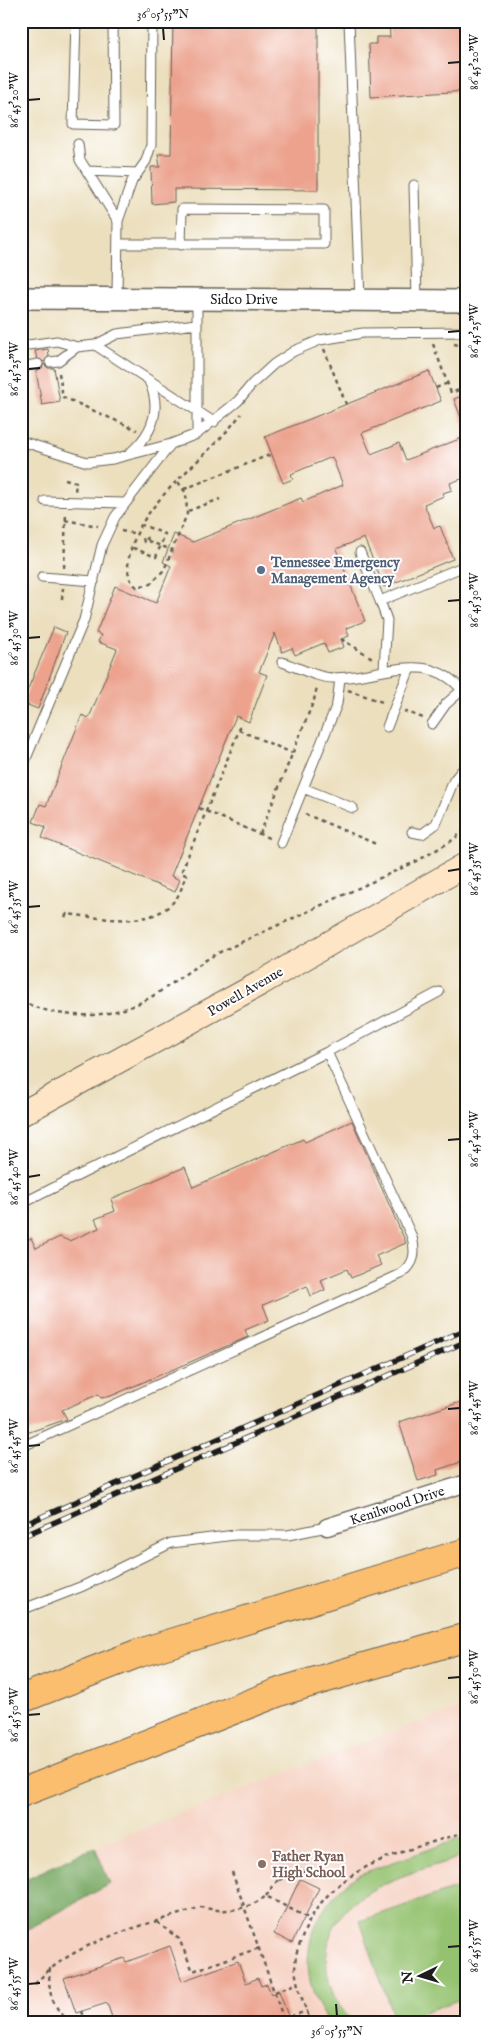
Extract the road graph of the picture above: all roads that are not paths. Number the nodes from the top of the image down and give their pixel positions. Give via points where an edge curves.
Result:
1 (76, 21) edge
2 (113, 21) edge
3 (152, 21) edge
4 (349, 21) edge
5 (78, 144) dead end
6 (87, 171) junction
7 (138, 173) junction
8 (414, 184) dead end
9 (118, 221) junction
10 (118, 244) junction
11 (181, 244) junction
12 (21, 298) edge
13 (117, 298) junction
14 (197, 299) junction
15 (360, 300) junction
16 (417, 301) junction
17 (467, 301) edge
18 (196, 324) junction
19 (466, 333) edge
20 (95, 345) junction
21 (21, 346) edge
22 (77, 347) junction
23 (54, 361) road end
24 (38, 364) dead end
25 (21, 366) edge
26 (149, 380) junction
27 (197, 412) junction
28 (214, 422) junction
29 (197, 434) junction
30 (21, 441) edge
31 (171, 444) junction
32 (128, 455) junction
33 (45, 501) dead end
34 (124, 503) junction
35 (360, 552) dead end
36 (467, 565) edge
37 (42, 577) dead end
38 (94, 581) junction
39 (380, 601) junction
40 (282, 662) dead end
41 (384, 667) junction
42 (410, 668) junction
43 (340, 678) junction
44 (464, 691) edge
45 (433, 723) road end
46 (387, 727) dead end
47 (467, 764) edge
48 (22, 768) dead end
49 (304, 788) junction
50 (353, 808) dead end
51 (412, 832) dead end
52 (281, 843) road end
53 (467, 864) edge
54 (439, 992) dead end
55 (326, 1052) junction
56 (21, 1114) edge
57 (21, 1204) edge
58 (21, 1447) edge
59 (467, 1483) edge
60 (327, 1527) joint
61 (467, 1552) edge
62 (413, 1570) junction
63 (21, 1610) edge
64 (467, 1637) edge
65 (21, 1699) edge
66 (21, 1718) edge
67 (21, 1793) edge

1 - 2 lane via 73,124 114,125
3 - 7 lane via 151,145
4 - 15 lane
5 - 6 lane via 80,160
6 - 7 lane
6 - 9 lane
7 - 9 lane
8 - 16 lane
9 - 10 lane
10 - 11 lane
10 - 13 lane
11 - 11 lane via 324,244 324,210 182,209
12 - 13 street, Sidco Drive
13 - 14 street, Sidco Drive
14 - 15 street, Sidco Drive
14 - 18 lane
15 - 16 street, Sidco Drive
16 - 17 street, Sidco Drive
18 - 20 lane via 117,334
18 - 27 lane
19 - 28 lane via 364,333 294,351 274,364
20 - 22 lane
20 - 26 lane
21 - 22 lane via 57,341
22 - 23 lane
24 - 25 lane
26 - 27 lane
26 - 32 lane via 156,398 151,428
27 - 28 lane
27 - 29 lane
28 - 29 lane
29 - 31 lane
30 - 32 lane via 87,462
31 - 32 lane
31 - 34 lane
33 - 34 lane
34 - 38 lane via 102,545
35 - 39 lane
36 - 39 lane
37 - 38 lane
38 - 48 lane via 84,620
39 - 41 lane via 387,620
40 - 43 lane
41 - 42 lane
41 - 43 lane
42 - 44 lane via 443,675
42 - 46 lane
43 - 49 lane via 337,704
44 - 45 lane via 446,704
47 - 51 lane via 454,780 436,824 422,834
49 - 50 lane
49 - 52 lane
53 - 56 main road, Powell Avenue via 259,984
54 - 55 lane
55 - 57 lane
55 - 58 lane via 412,1237 416,1252 409,1267 358,1295
59 - 60 street, Kenilwood Drive
60 - 63 lane via 288,1535 235,1535 170,1543 83,1586
61 - 62 highway
62 - 65 highway via 139,1653
62 - 66 highway
64 - 67 highway via 282,1691

